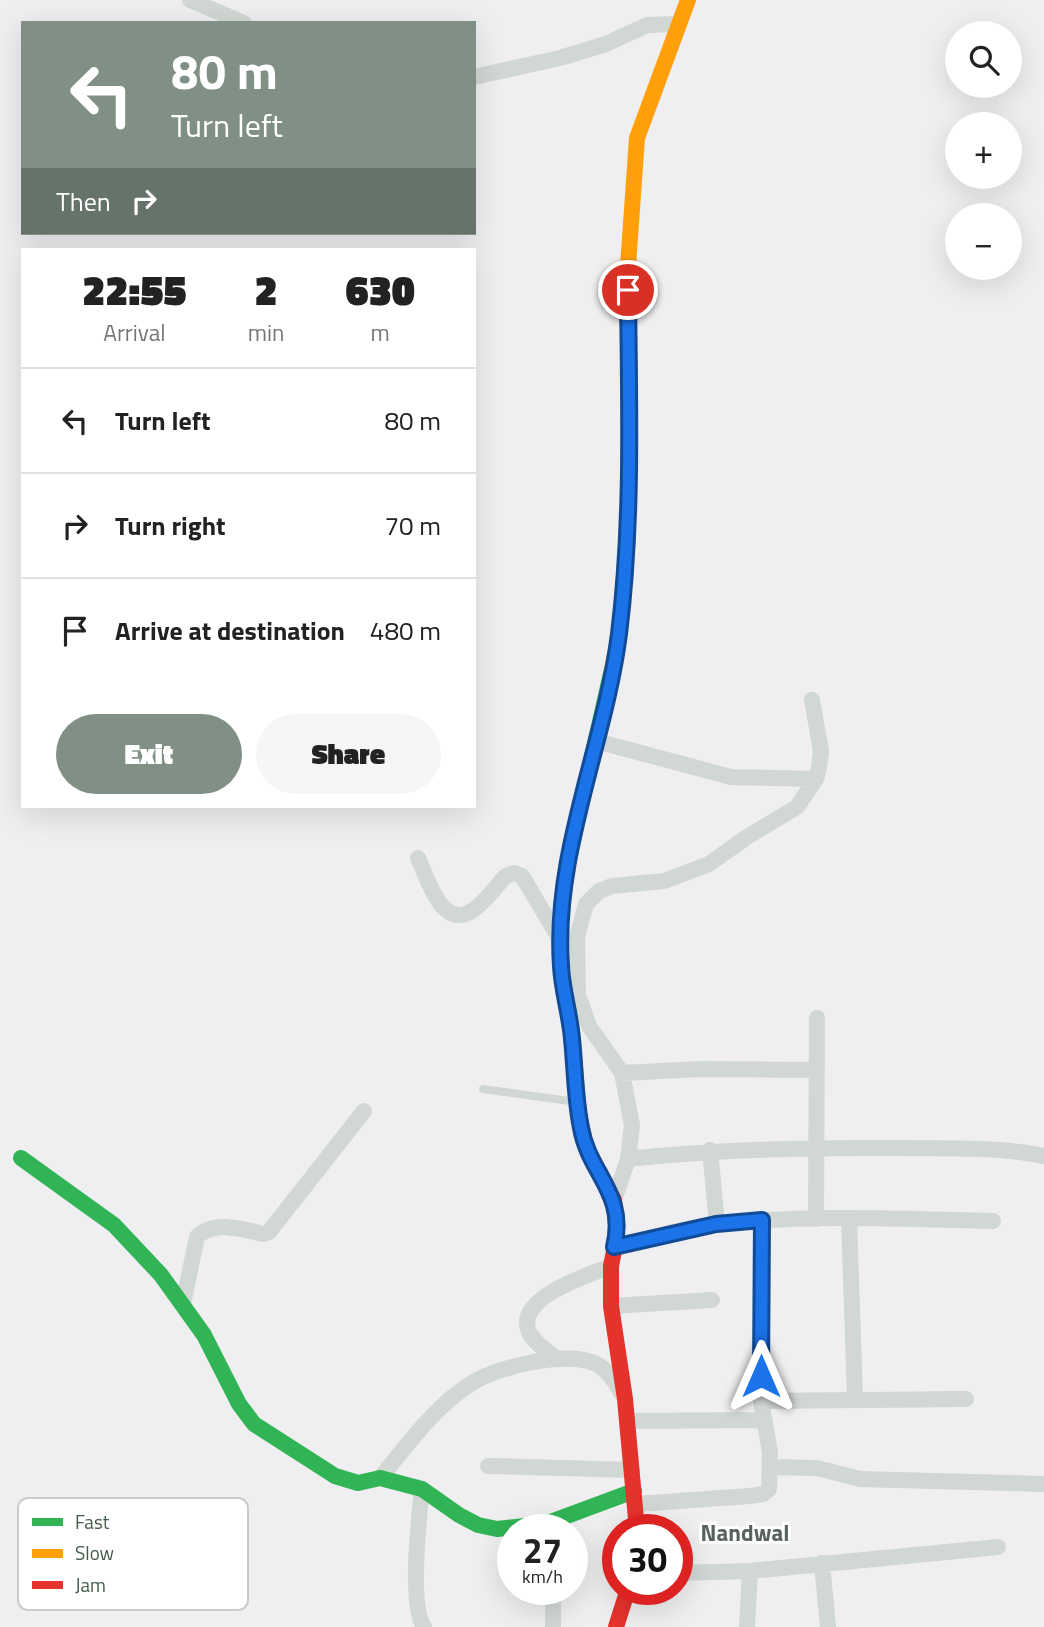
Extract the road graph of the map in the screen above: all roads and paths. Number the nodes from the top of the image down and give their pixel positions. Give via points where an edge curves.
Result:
1 (190, 0) edge
2 (688, 0) edge
3 (239, 21) edge
4 (677, 24) junction
5 (476, 77) edge
6 (812, 700) dead end
7 (596, 741) junction
8 (816, 779) junction
9 (418, 859) dead end
10 (559, 938) junction
11 (817, 1018) dead end
12 (815, 1070) junction
13 (622, 1073) junction
14 (483, 1089) dead end
15 (578, 1102) junction
16 (364, 1111) dead end
17 (816, 1148) junction
18 (710, 1150) junction
19 (1044, 1156) edge
20 (21, 1158) dead end
21 (628, 1159) junction
22 (614, 1200) junction
23 (849, 1218) junction
24 (816, 1219) junction
25 (762, 1220) junction
26 (993, 1221) dead end
27 (716, 1224) junction
28 (614, 1247) junction
29 (611, 1266) junction
30 (712, 1300) dead end
31 (183, 1304) junction
32 (611, 1306) junction
33 (556, 1359) junction
34 (625, 1399) junction
35 (855, 1399) junction
36 (966, 1399) dead end
37 (761, 1401) junction
38 (762, 1420) junction
39 (627, 1421) junction
40 (488, 1466) dead end
41 (771, 1467) junction
42 (632, 1470) junction
43 (380, 1478) junction
44 (1044, 1484) edge
45 (422, 1489) junction
46 (635, 1497) junction
47 (637, 1514) edge
48 (998, 1547) dead end
49 (821, 1563) junction
50 (750, 1571) junction
51 (693, 1573) edge
52 (553, 1605) edge
53 (623, 1605) edge
54 (424, 1627) edge
55 (554, 1627) edge
56 (616, 1627) edge
57 (747, 1627) edge
58 (828, 1627) edge

1 - 3 street
2 - 4 street
4 - 5 street via 646,25 560,58
4 - 7 street via 637,138 628,266 627,539 619,636
6 - 8 street via 821,751
7 - 8 street via 731,777
7 - 10 street via 569,858
8 - 13 street via 790,814 709,864 664,881 612,886 598,891 586,904 578,937 578,995 589,1026
9 - 10 street via 439,903 458,915 472,911 506,876 523,876
10 - 15 street
11 - 12 street
12 - 13 street
12 - 17 street
13 - 21 street via 632,1125
14 - 15 lane
15 - 22 street via 586,1147
16 - 31 street via 270,1232 223,1227 197,1237
17 - 18 street
17 - 19 street via 991,1149
17 - 24 street
18 - 21 street
18 - 27 street
20 - 31 street via 114,1225
21 - 22 street
22 - 28 street
23 - 24 street
23 - 26 street
23 - 35 street
24 - 25 street
25 - 27 street
25 - 37 street
27 - 28 street
28 - 29 street
29 - 32 street
29 - 33 street via 559,1287 534,1307 529,1331
30 - 32 street
31 - 43 street via 254,1424 348,1482
32 - 34 street
33 - 34 street via 599,1365
33 - 43 street via 470,1383 428,1421
34 - 39 street
35 - 36 street
35 - 37 street
37 - 38 street
38 - 39 street
38 - 41 street
39 - 42 street
40 - 42 street
41 - 44 street via 817,1468 860,1479
41 - 46 street via 769,1489 763,1494
42 - 46 street
43 - 45 street
45 - 46 street via 478,1525 517,1529
45 - 54 street via 416,1553 418,1614
46 - 47 street
48 - 49 street
49 - 50 street
49 - 58 street
50 - 51 street
50 - 57 street
52 - 55 street
53 - 56 street

